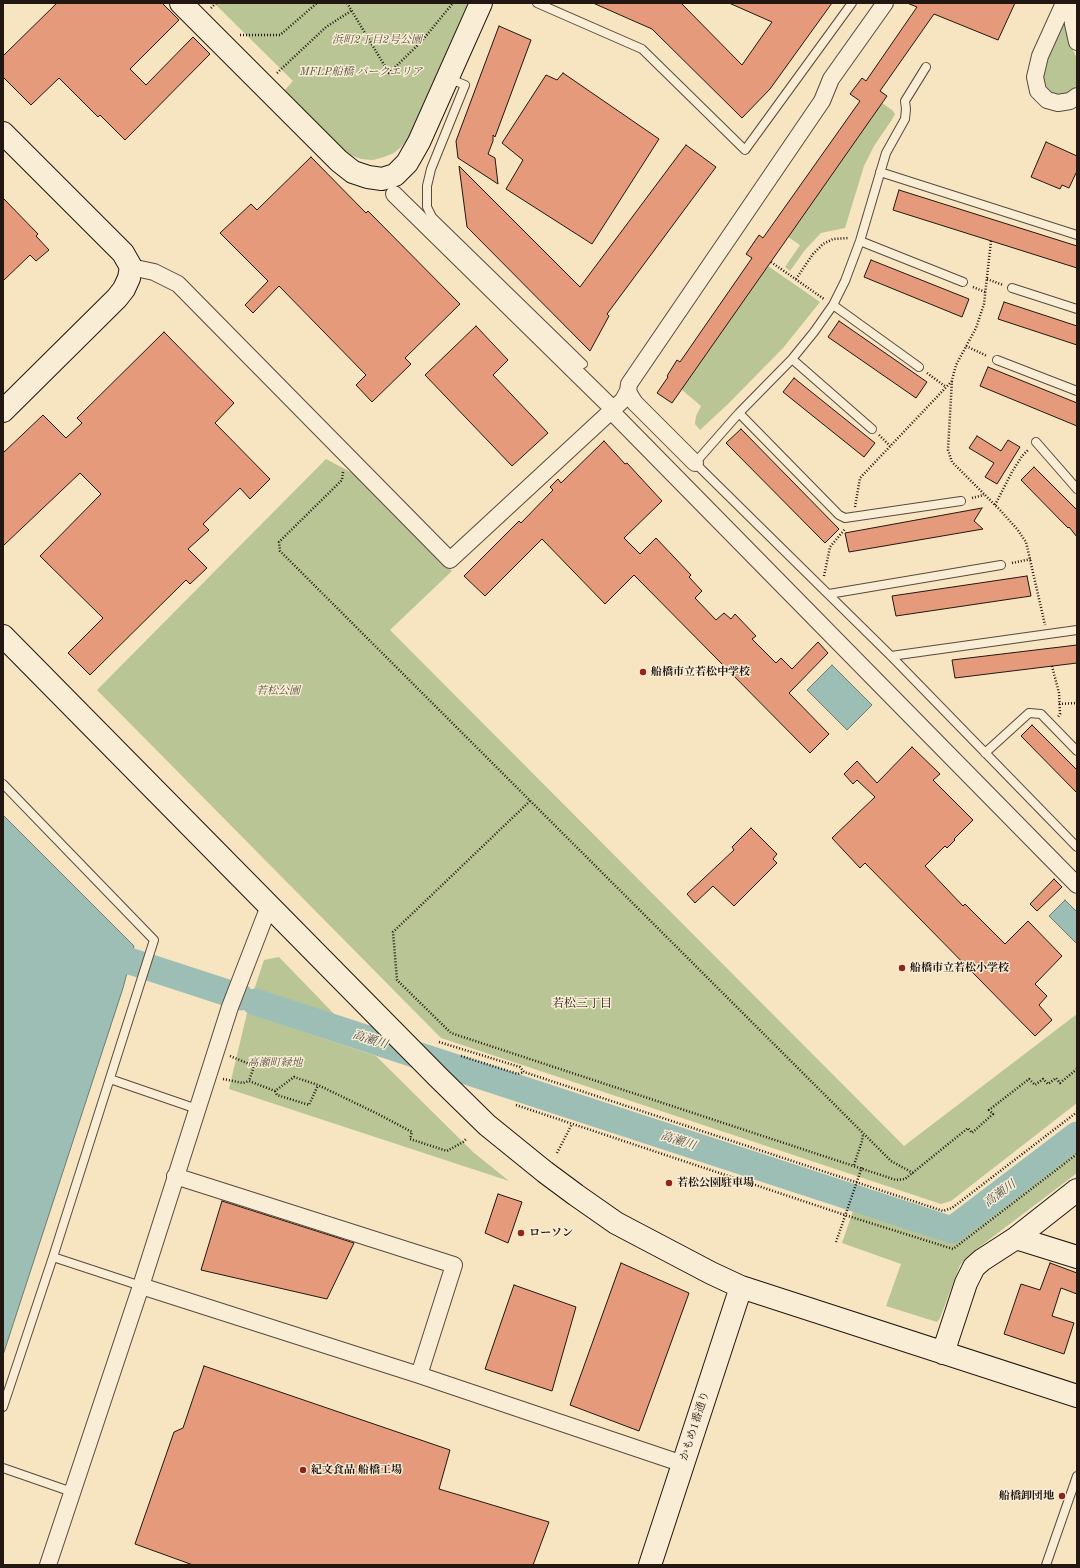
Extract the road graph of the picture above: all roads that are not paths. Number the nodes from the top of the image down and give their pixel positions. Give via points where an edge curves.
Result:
1 (181, 3) edge
2 (481, 3) edge
3 (537, 3) edge
4 (852, 3) edge
5 (884, 3) edge
6 (1064, 3) edge
7 (1072, 3) edge
8 (1077, 42) edge
9 (926, 67) dead end
10 (448, 78) junction
11 (1077, 96) edge
12 (3, 133) edge
13 (880, 172) junction
14 (394, 194) dead end
15 (1077, 235) edge
16 (860, 241) junction
17 (131, 267) junction
18 (962, 282) dead end
19 (1012, 288) road end
20 (829, 303) junction
21 (1077, 309) edge
22 (792, 359) junction
23 (997, 360) road end
24 (583, 364) dead end
25 (919, 367) road end
26 (628, 391) junction
27 (1077, 391) edge
28 (612, 410) junction
29 (3, 411) edge
30 (739, 413) junction
31 (872, 429) dead end
32 (1036, 442) road end
33 (695, 463) junction
34 (1077, 489) edge
35 (961, 501) dead end
36 (1001, 565) road end
37 (826, 592) junction
38 (1077, 630) edge
39 (3, 636) edge
40 (890, 656) junction
41 (1077, 751) edge
42 (985, 753) junction
43 (3, 784) edge
44 (1077, 846) edge
45 (1077, 884) edge
46 (269, 906) junction
47 (110, 1079) junction
48 (197, 1109) junction
49 (175, 1176) junction
50 (1077, 1190) edge
51 (1016, 1238) junction
52 (53, 1257) junction
53 (1077, 1258) edge
54 (141, 1286) junction
55 (740, 1287) junction
56 (943, 1353) junction
57 (419, 1375) junction
58 (1077, 1396) edge
59 (3, 1408) edge
60 (683, 1464) junction
61 (3, 1468) edge
62 (1077, 1476) edge
63 (72, 1492) junction
64 (48, 1565) edge
65 (650, 1565) edge
66 (1046, 1565) edge

1 - 10 street via 339,161 354,172 368,177 382,179 395,175 407,163
2 - 10 street
3 - 4 lane via 642,49 746,150
5 - 26 street via 831,79 822,101 629,384
6 - 11 street via 1040,56 1035,77 1038,91 1047,100 1058,103 1070,101
7 - 8 street
9 - 13 lane via 905,101 905,119 886,153
10 - 24 lane via 465,85 431,169 427,186 427,206 432,217
12 - 17 street via 122,253
13 - 15 lane
13 - 16 lane
14 - 28 street
16 - 18 lane
16 - 20 lane via 845,281
17 - 28 street via 154,272 178,284 450,560
17 - 29 street via 129,278 117,298
19 - 21 lane
20 - 22 lane via 814,332
20 - 25 lane
22 - 30 lane
22 - 31 lane
23 - 27 lane
26 - 28 street
26 - 33 street via 635,403
28 - 45 street
30 - 33 lane
30 - 35 lane via 839,515 845,518
32 - 34 lane
33 - 37 lane
36 - 37 lane
37 - 40 lane
38 - 40 lane
39 - 46 street
40 - 42 lane
41 - 42 lane via 1041,714 1029,713
42 - 44 lane
43 - 47 lane via 154,940
46 - 48 street via 230,1007
46 - 55 street via 395,1036 487,1125 544,1172 616,1222
47 - 48 lane
47 - 52 lane
48 - 49 street
49 - 54 street
49 - 57 street via 454,1265
50 - 51 street
51 - 53 street
51 - 56 street via 974,1267
52 - 54 lane
52 - 59 lane
54 - 57 street
54 - 63 street
55 - 56 street
55 - 60 street, かもめ1番通り
56 - 58 street
57 - 60 street
60 - 65 street, かもめ1番通り
61 - 63 lane
62 - 66 lane
63 - 64 street

